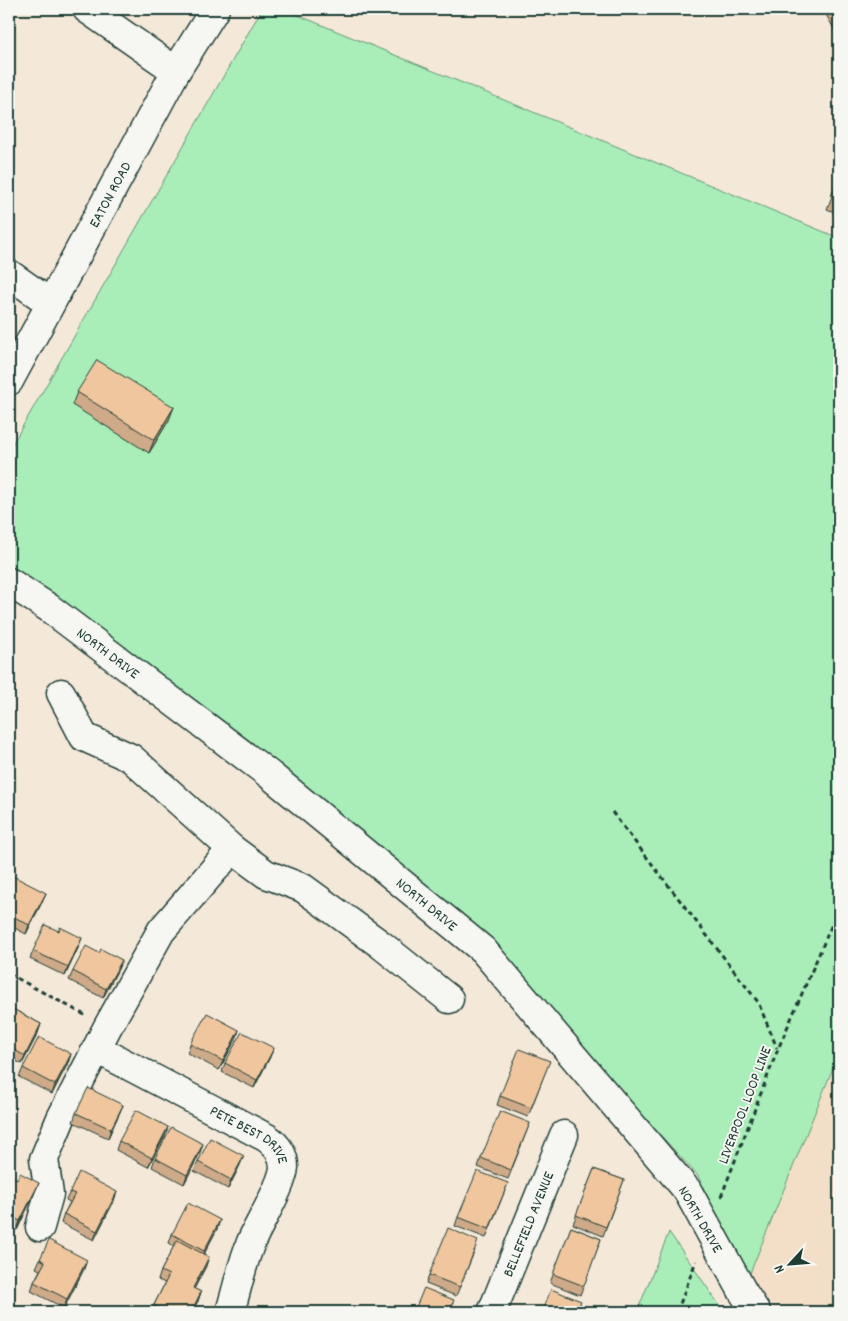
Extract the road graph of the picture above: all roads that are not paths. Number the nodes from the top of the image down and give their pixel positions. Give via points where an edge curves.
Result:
1 (87, 9) edge
2 (215, 9) edge
3 (176, 70) junction
4 (9, 274) edge
5 (50, 304) junction
6 (9, 381) edge
7 (9, 582) edge
8 (61, 692) dead end
9 (232, 849) junction
10 (450, 999) dead end
11 (97, 1049) junction
12 (564, 1135) dead end
13 (40, 1227) dead end
14 (749, 1302) edge
15 (230, 1312) edge
16 (492, 1312) edge

1 - 3 street
2 - 3 street, EATON ROAD
3 - 5 street, EATON ROAD
4 - 5 street
5 - 6 street, EATON ROAD
7 - 14 street, NORTH DRIVE, bridge via 49,608 270,774 483,950 687,1190
8 - 9 street via 84,737 131,758
9 - 10 street via 266,874 303,888
9 - 11 street via 161,930
11 - 13 street via 44,1159 49,1194
11 - 15 street, PETE BEST DRIVE via 267,1138 280,1151 282,1175 251,1242
12 - 16 street, BELLEFIELD AVENUE

